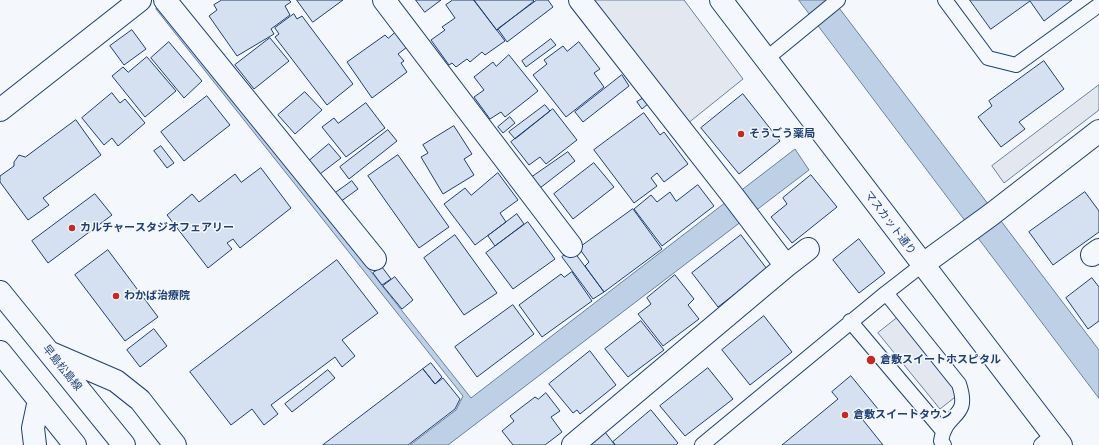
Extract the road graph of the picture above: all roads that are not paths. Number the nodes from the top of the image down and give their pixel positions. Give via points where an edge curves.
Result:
1 (140, 0) edge
2 (165, 0) edge
3 (384, 0) edge
4 (580, 0) edge
5 (721, 0) edge
6 (837, 0) edge
7 (945, 0) edge
8 (1099, 6) edge
9 (766, 59) junction
10 (0, 110) edge
11 (1098, 134) edge
12 (571, 246) dead end
13 (808, 249) dead end
14 (375, 259) dead end
15 (922, 265) junction
16 (786, 266) junction
17 (0, 292) edge
18 (886, 293) junction
19 (850, 321) junction
20 (48, 351) junction
21 (0, 352) edge
22 (39, 400) junction
23 (943, 438) edge
24 (1052, 442) edge
25 (35, 445) edge
26 (75, 445) edge
27 (124, 445) edge
28 (175, 445) edge
29 (573, 445) edge
30 (702, 445) edge

1 - 10 street
2 - 14 street
3 - 12 street
4 - 16 street
5 - 9 street, マスカット通り
6 - 9 lane
7 - 8 lane via 988,58 1016,65
9 - 15 street, マスカット通り
11 - 15 street
13 - 16 street
15 - 18 lane
15 - 24 street, マスカット通り
16 - 29 street
17 - 20 street, 早島松島線
18 - 19 lane
18 - 23 lane via 959,384 964,398 962,409 948,422
19 - 23 lane
19 - 30 lane
20 - 27 street, 早島松島線
20 - 28 street via 116,381 140,400
21 - 22 street
22 - 25 street via 34,428
22 - 26 street

